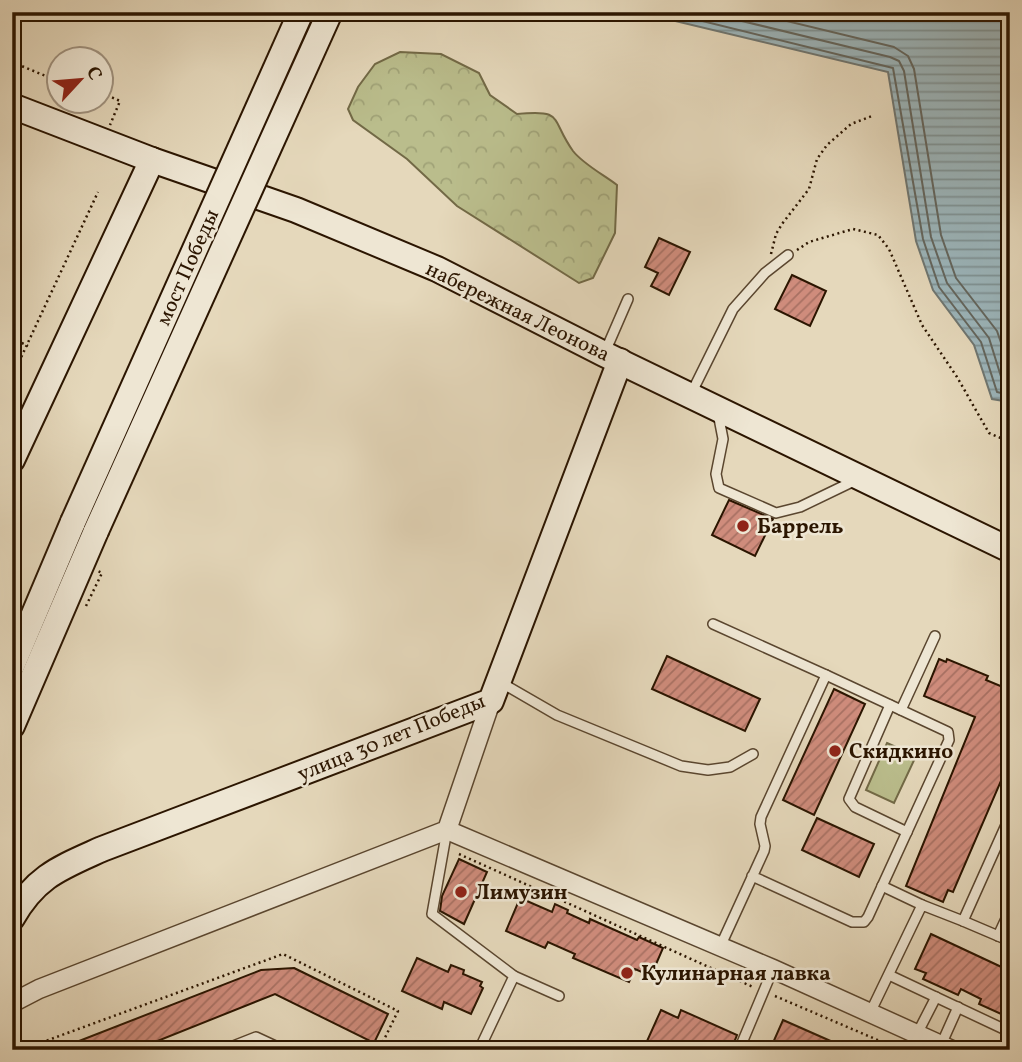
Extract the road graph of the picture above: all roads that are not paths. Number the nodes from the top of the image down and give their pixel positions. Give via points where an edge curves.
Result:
1 (301, 12) edge
2 (330, 12) edge
3 (12, 106) edge
4 (152, 159) junction
5 (788, 255) road end
6 (628, 299) dead end
7 (612, 357) junction
8 (691, 395) junction
9 (717, 408) junction
10 (12, 460) edge
11 (860, 478) junction
12 (85, 526) junction
13 (1010, 550) edge
14 (713, 624) dead end
15 (934, 636) dead end
16 (12, 666) edge
17 (826, 676) junction
18 (495, 691) junction
19 (890, 705) junction
20 (901, 710) junction
21 (12, 726) edge
22 (753, 754) dead end
23 (1010, 816) edge
24 (907, 832) junction
25 (446, 839) junction
26 (752, 877) junction
27 (882, 886) junction
28 (922, 905) junction
29 (1010, 910) edge
30 (12, 918) edge
31 (963, 921) junction
32 (998, 936) junction
33 (1010, 941) edge
34 (720, 947) junction
35 (773, 969) junction
36 (889, 975) junction
37 (514, 976) junction
38 (559, 996) dead end
39 (936, 997) junction
40 (12, 1003) edge
41 (958, 1007) junction
42 (870, 1013) junction
43 (1010, 1032) edge
44 (917, 1034) junction
45 (946, 1047) edge
46 (223, 1050) edge
47 (284, 1050) edge
48 (479, 1050) edge
49 (739, 1050) edge

1 - 12 main road, мост Победы, bridge
2 - 12 main road, bridge
3 - 4 main road, набережная Леонова
4 - 7 main road, набережная Леонова via 296,210 437,269
4 - 10 main road
5 - 8 lane via 733,309
6 - 7 lane
7 - 8 main road, набережная Леонова
7 - 18 main road, улица 30 лет Победы
8 - 9 main road, набережная Леонова
9 - 11 main road, набережная Леонова
9 - 11 lane via 723,439 716,474 719,488 776,513 800,507
11 - 13 main road, набережная Леонова
12 - 16 main road
12 - 21 main road
14 - 17 lane
15 - 20 lane
17 - 19 lane
17 - 26 lane via 761,817 765,846
18 - 22 lane via 681,766 708,771 730,767
18 - 25 street
18 - 30 main road, улица 30 лет Победы via 58,869 38,882
19 - 20 lane
19 - 24 lane via 849,799 855,807
20 - 24 lane via 950,736
23 - 31 lane
24 - 27 lane
25 - 34 street
25 - 37 lane via 432,914
25 - 40 street
26 - 27 lane via 858,924 868,917
26 - 34 lane
27 - 28 lane
28 - 31 lane
28 - 36 lane
29 - 32 lane
31 - 32 lane
32 - 33 lane
34 - 35 street
35 - 42 street
35 - 49 lane
36 - 39 lane
36 - 42 lane
37 - 38 lane
37 - 48 lane
39 - 41 lane
39 - 44 lane
41 - 43 lane
41 - 45 lane
42 - 44 street
44 - 45 street
46 - 47 lane via 256,1037

